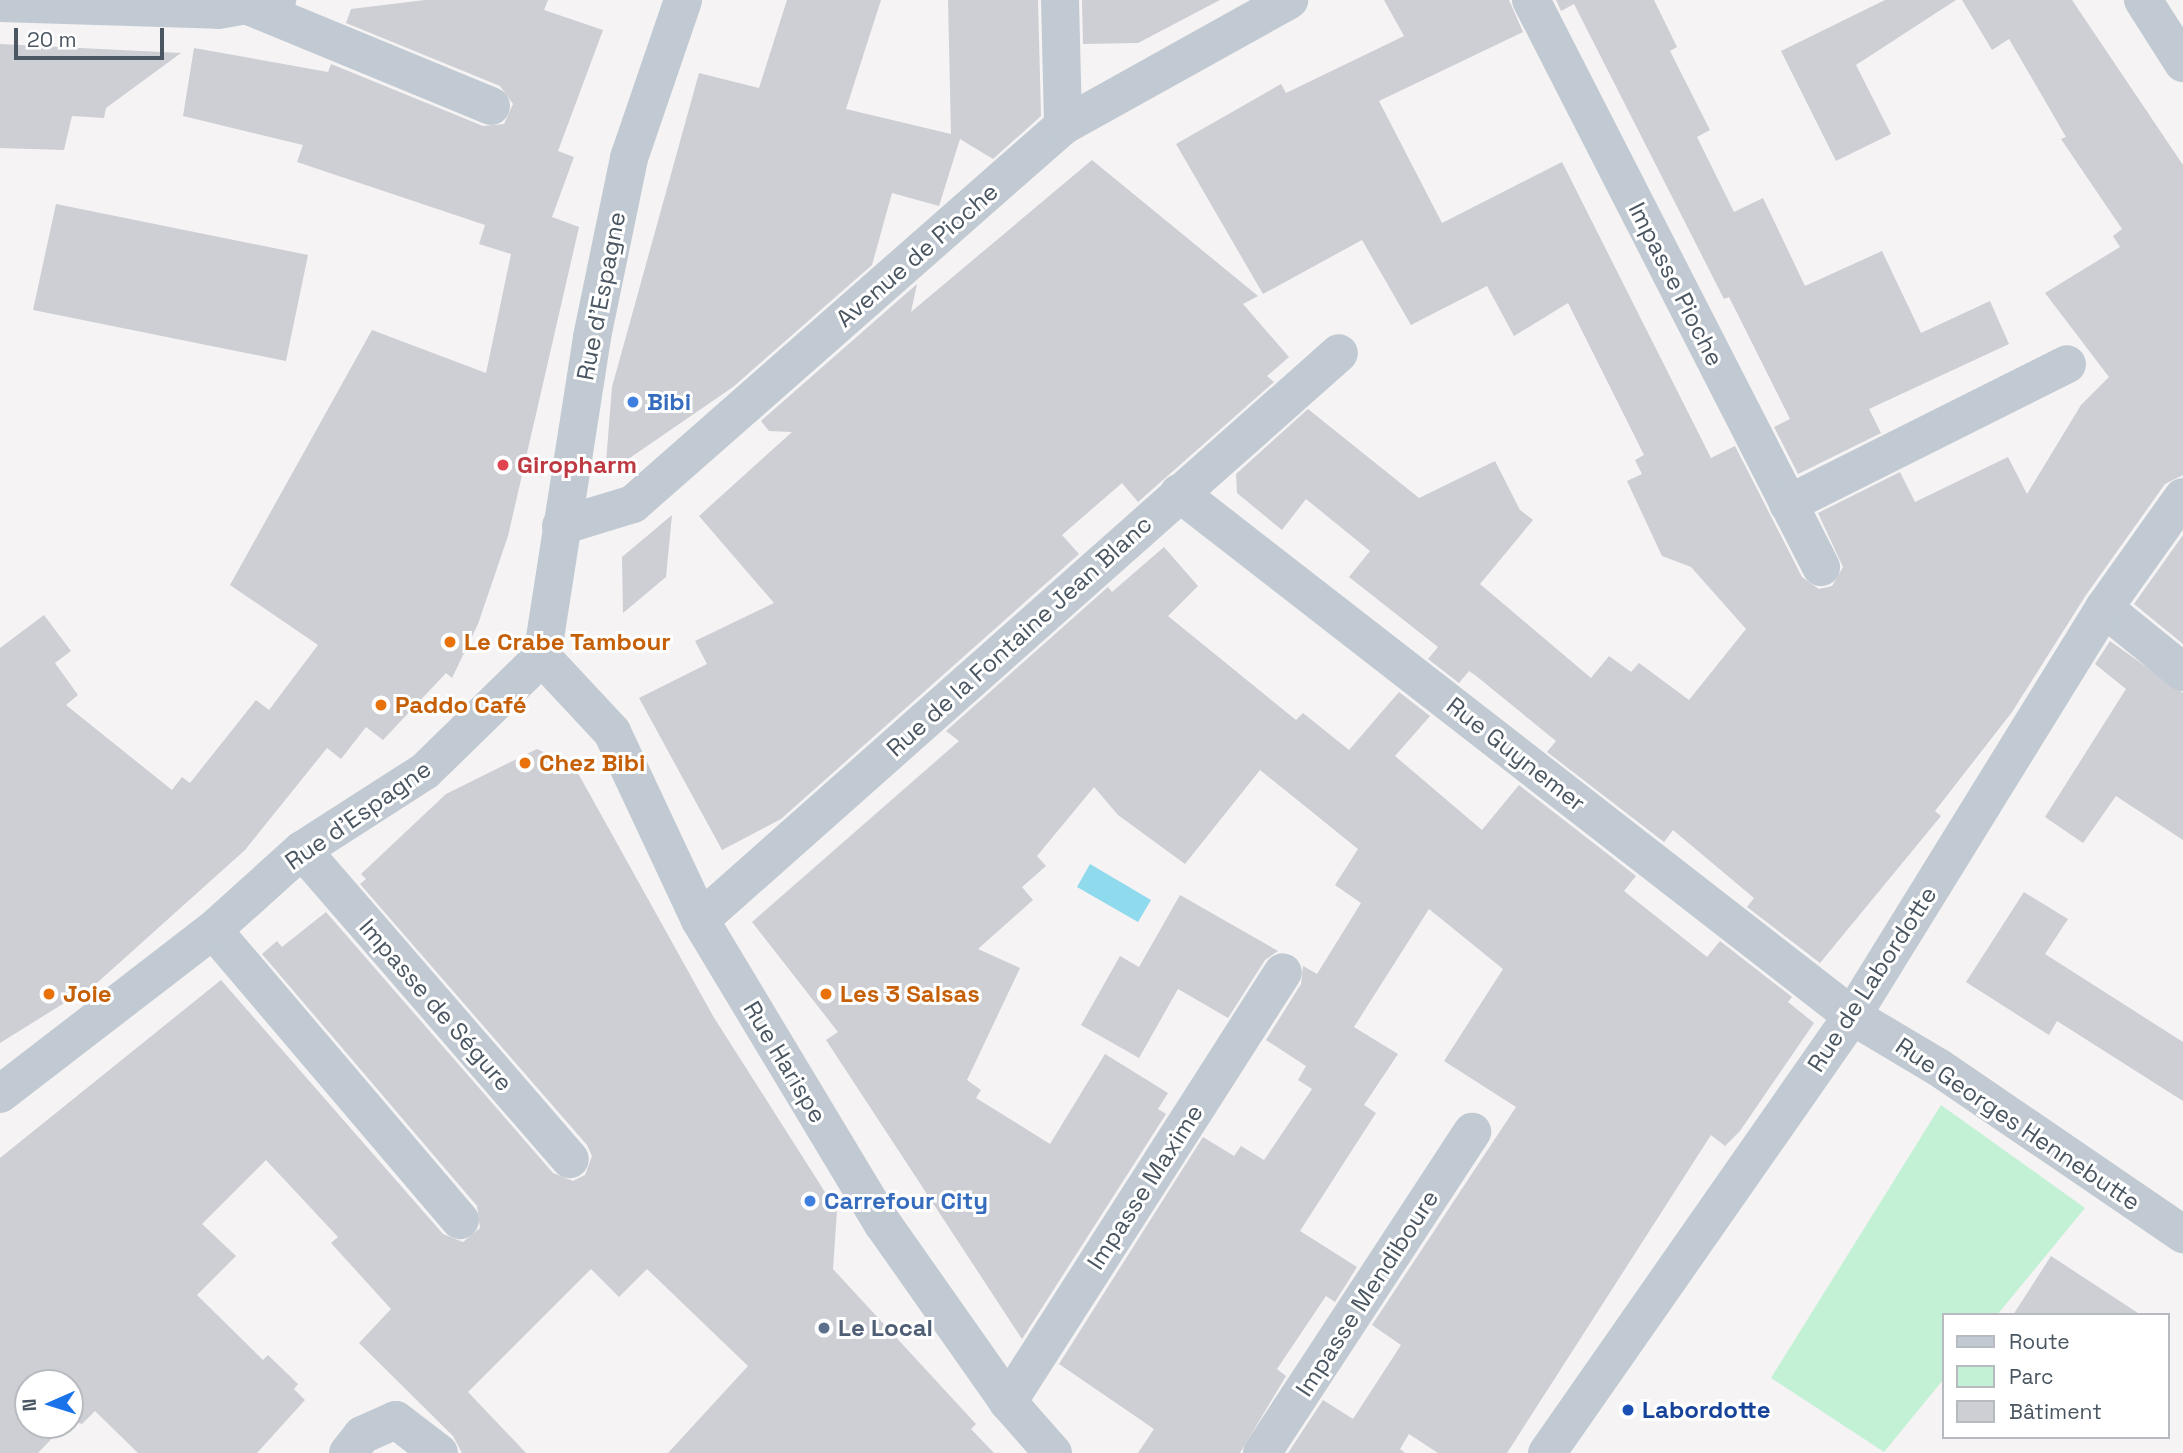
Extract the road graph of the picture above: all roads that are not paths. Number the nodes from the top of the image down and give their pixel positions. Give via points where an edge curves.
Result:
1 (682, 0) edge
2 (1060, 0) edge
3 (1289, 0) edge
4 (1531, 0) edge
5 (2143, 0) edge
6 (0, 3) edge
7 (261, 3) edge
8 (2183, 63) edge
9 (491, 106) dead end
10 (1063, 126) junction
11 (1339, 353) dead end
12 (2067, 364) dead end
13 (1179, 492) junction
14 (2183, 497) edge
15 (1788, 504) junction
16 (561, 526) junction
17 (1821, 567) dead end
18 (2104, 608) junction
19 (542, 657) junction
20 (2183, 672) edge
21 (302, 850) junction
22 (700, 920) junction
23 (214, 930) junction
24 (1283, 972) dead end
25 (1852, 1016) junction
26 (0, 1094) edge
27 (1472, 1132) dead end
28 (570, 1159) dead end
29 (460, 1220) dead end
30 (2183, 1234) edge
31 (1007, 1402) junction
32 (348, 1453) edge
33 (439, 1453) edge
34 (1053, 1453) edge
35 (1262, 1453) edge
36 (1547, 1453) edge

1 - 16 street, Rue d'Espagne via 629,158
2 - 10 street
3 - 10 street, Avenue de Pioche
4 - 15 street, Impasse Pioche
5 - 8 street
6 - 7 street via 218,10
7 - 9 street
10 - 16 street, Avenue de Pioche via 633,504
11 - 13 street, Rue de la Fontaine Jean Blanc
12 - 15 street
13 - 22 street, Rue de la Fontaine Jean Blanc
13 - 25 street, Rue Guynemer
14 - 18 street, Rue de Labordotte
15 - 17 street, Impasse Pioche
16 - 19 street, Rue d'Espagne
18 - 20 street
18 - 25 street, Rue de Labordotte
19 - 21 street, Rue d'Espagne via 425,771
19 - 22 street, Rue Harispe via 612,732
21 - 23 street, Rue d'Espagne
21 - 28 street, Impasse de Ségure
22 - 31 street, Rue Harispe via 883,1224
23 - 26 street, Rue d'Espagne
23 - 29 street
24 - 31 street, Impasse Maxime
25 - 30 street, Rue Georges Hennebutte via 1938,1067
25 - 36 street, Rue de Labordotte
27 - 35 street, Impasse Mendiboure
31 - 34 street, Rue Harispe
32 - 33 street via 362,1436 396,1420

